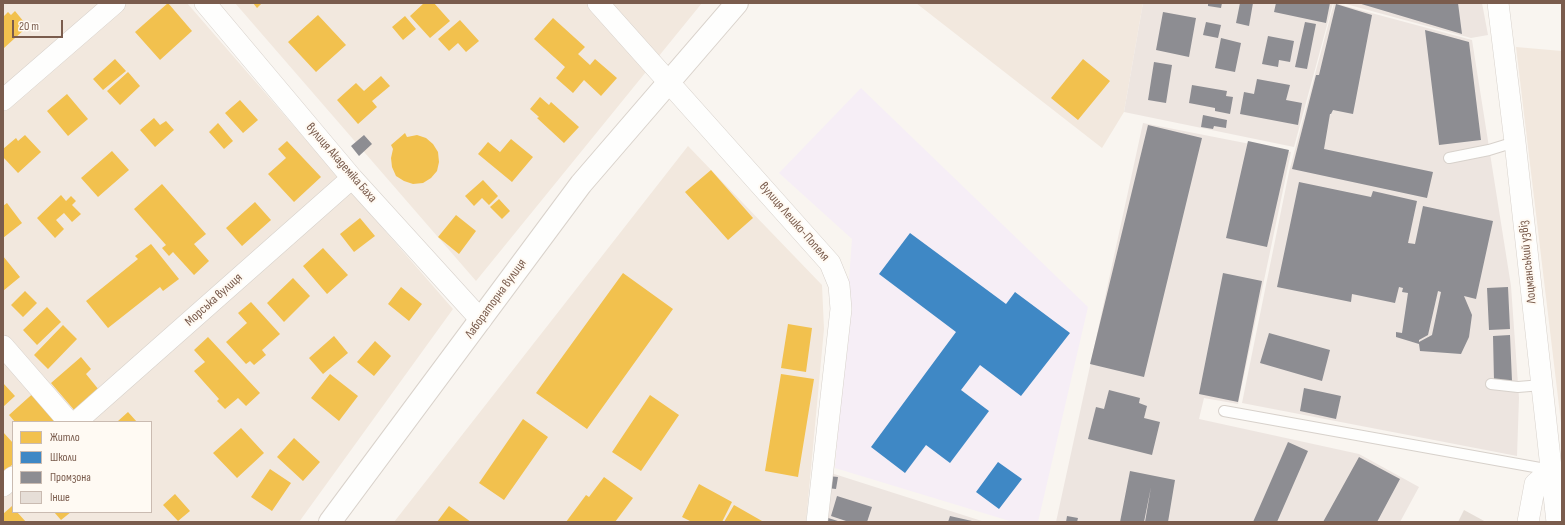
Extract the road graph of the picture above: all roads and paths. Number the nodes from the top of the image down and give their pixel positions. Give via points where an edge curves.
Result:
1 (115, 3) edge
2 (205, 3) edge
3 (598, 3) edge
4 (738, 3) edge
5 (1498, 3) edge
6 (669, 82) junction
7 (3, 100) edge
8 (1516, 142) junction
9 (1449, 158) dead end
10 (352, 178) junction
11 (481, 320) junction
12 (3, 346) edge
13 (1490, 384) dead end
14 (1542, 385) junction
15 (1224, 411) dead end
16 (69, 421) edge
17 (77, 421) edge
18 (1551, 470) junction
19 (12, 478) edge
20 (3, 486) edge
21 (330, 522) edge
22 (816, 522) edge
23 (1528, 522) edge
24 (1558, 522) edge

1 - 7 street
2 - 10 street, вулиця Академіка Баха
3 - 6 street, вулиця Лешко-Попеля
4 - 6 main road
5 - 8 street, Лоцманський узвіз
6 - 11 main road, Лабораторна вулиця via 581,184
6 - 22 street, вулиця Лешко-Попеля via 815,245 830,263 839,285 841,309
8 - 9 lane
8 - 14 street, Лоцманський узвіз
10 - 11 street, вулиця Академіка Баха
10 - 17 street, Морська вулиця
11 - 21 main road, Лабораторна вулиця
12 - 16 street
13 - 14 lane via 1518,387
14 - 18 street, Лоцманський узвіз
15 - 18 lane
18 - 23 street via 1535,484
18 - 24 street, Лоцманський узвіз
19 - 20 street

